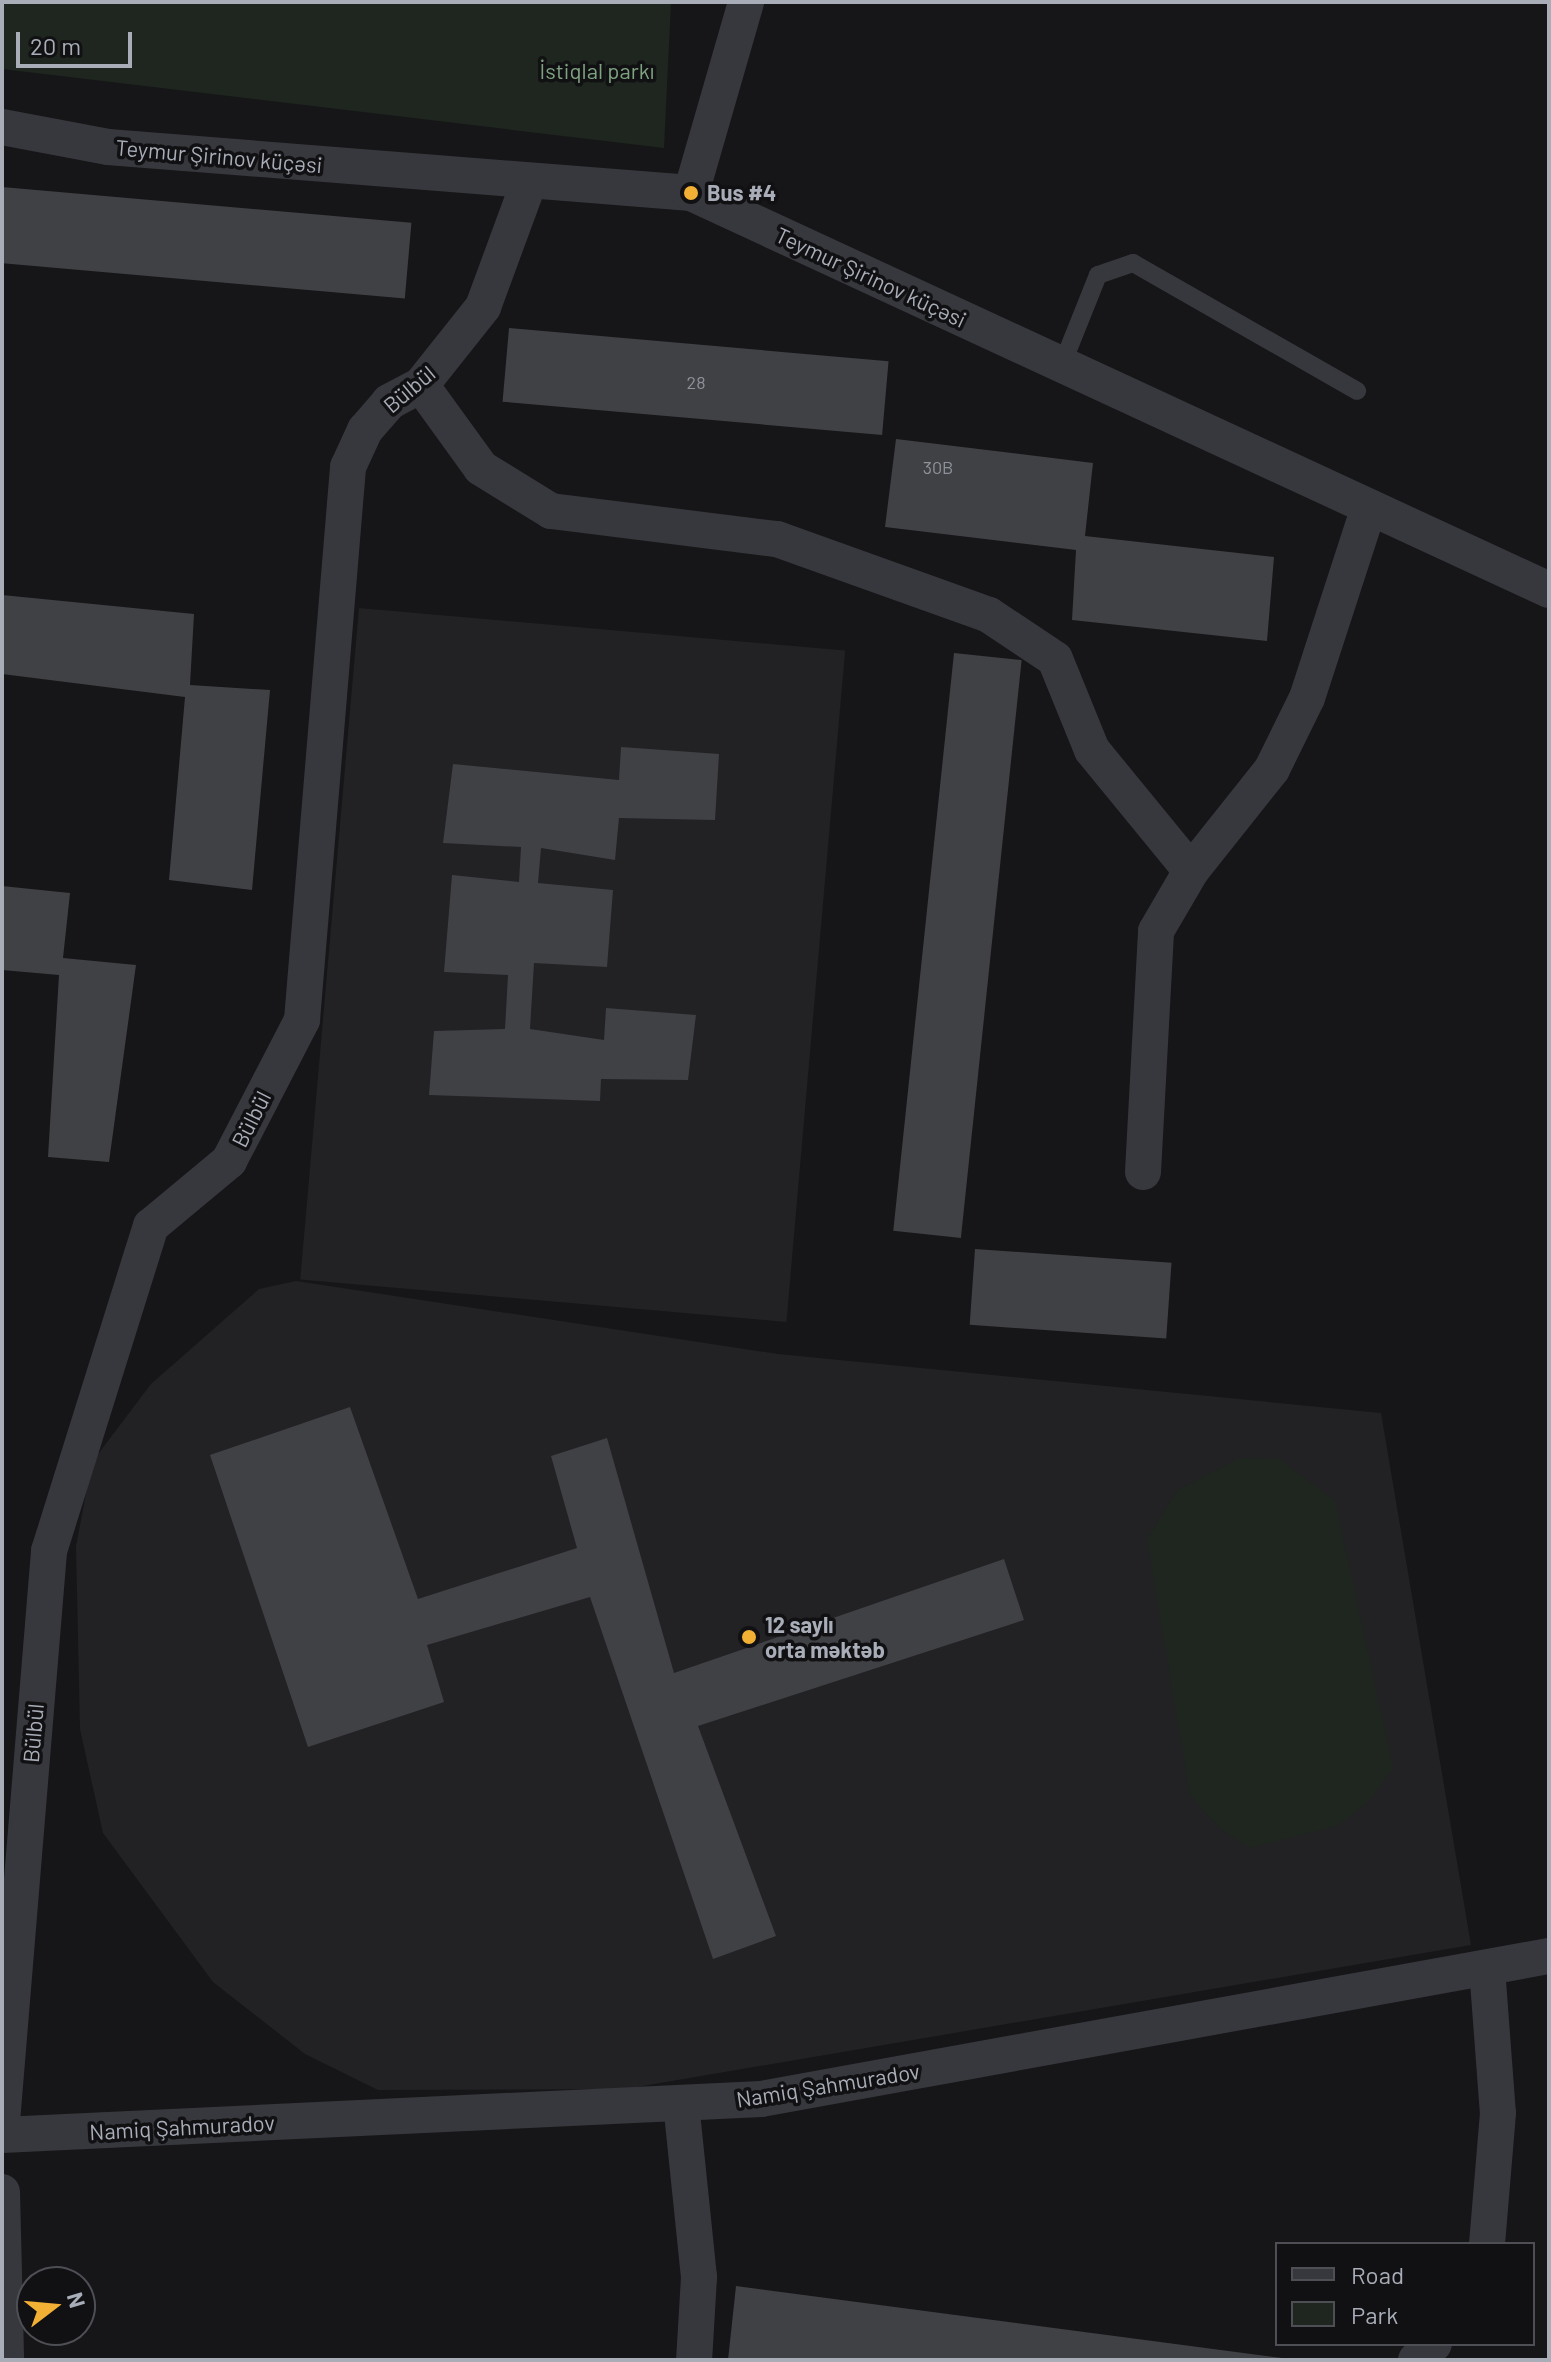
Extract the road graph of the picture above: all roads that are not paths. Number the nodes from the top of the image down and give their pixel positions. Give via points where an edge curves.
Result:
1 (746, 2) edge
2 (2, 127) edge
3 (529, 182) junction
4 (691, 193) junction
5 (1062, 365) junction
6 (421, 385) junction
7 (1357, 391) dead end
8 (1369, 507) junction
9 (1549, 590) edge
10 (1191, 871) junction
11 (1143, 1172) dead end
12 (14, 1833) edge
13 (1549, 1956) edge
14 (1487, 1968) junction
15 (681, 2103) junction
16 (2, 2122) edge
17 (2, 2135) edge
18 (2, 2192) edge
19 (1487, 2242) edge
20 (1432, 2346) edge
21 (6, 2360) edge
22 (694, 2360) edge
23 (1416, 2360) edge

1 - 4 street
2 - 3 street, Teymur Şirinov küçəsi via 108,147
3 - 4 street, Teymur Şirinov küçəsi
3 - 6 street, Bülbül via 483,307
4 - 5 street, Teymur Şirinov küçəsi
5 - 7 lane via 1098,275 1133,263
5 - 8 street, Teymur Şirinov küçəsi
6 - 10 street via 481,468 551,511 777,539 989,615 1055,659 1092,750
6 - 12 street, Bülbül via 381,411 348,467 302,1020 229,1161 151,1226 49,1551
8 - 9 street, Teymur Şirinov küçəsi
8 - 10 street via 1307,698 1272,769
10 - 11 street via 1156,931
12 - 16 street, Bülbül
13 - 14 street, Namiq Şahmuradov
14 - 15 street, Namiq Şahmuradov via 761,2099
14 - 19 street via 1498,2113
15 - 17 street, Namiq Şahmuradov
15 - 22 street via 699,2277
18 - 21 street
20 - 23 street

